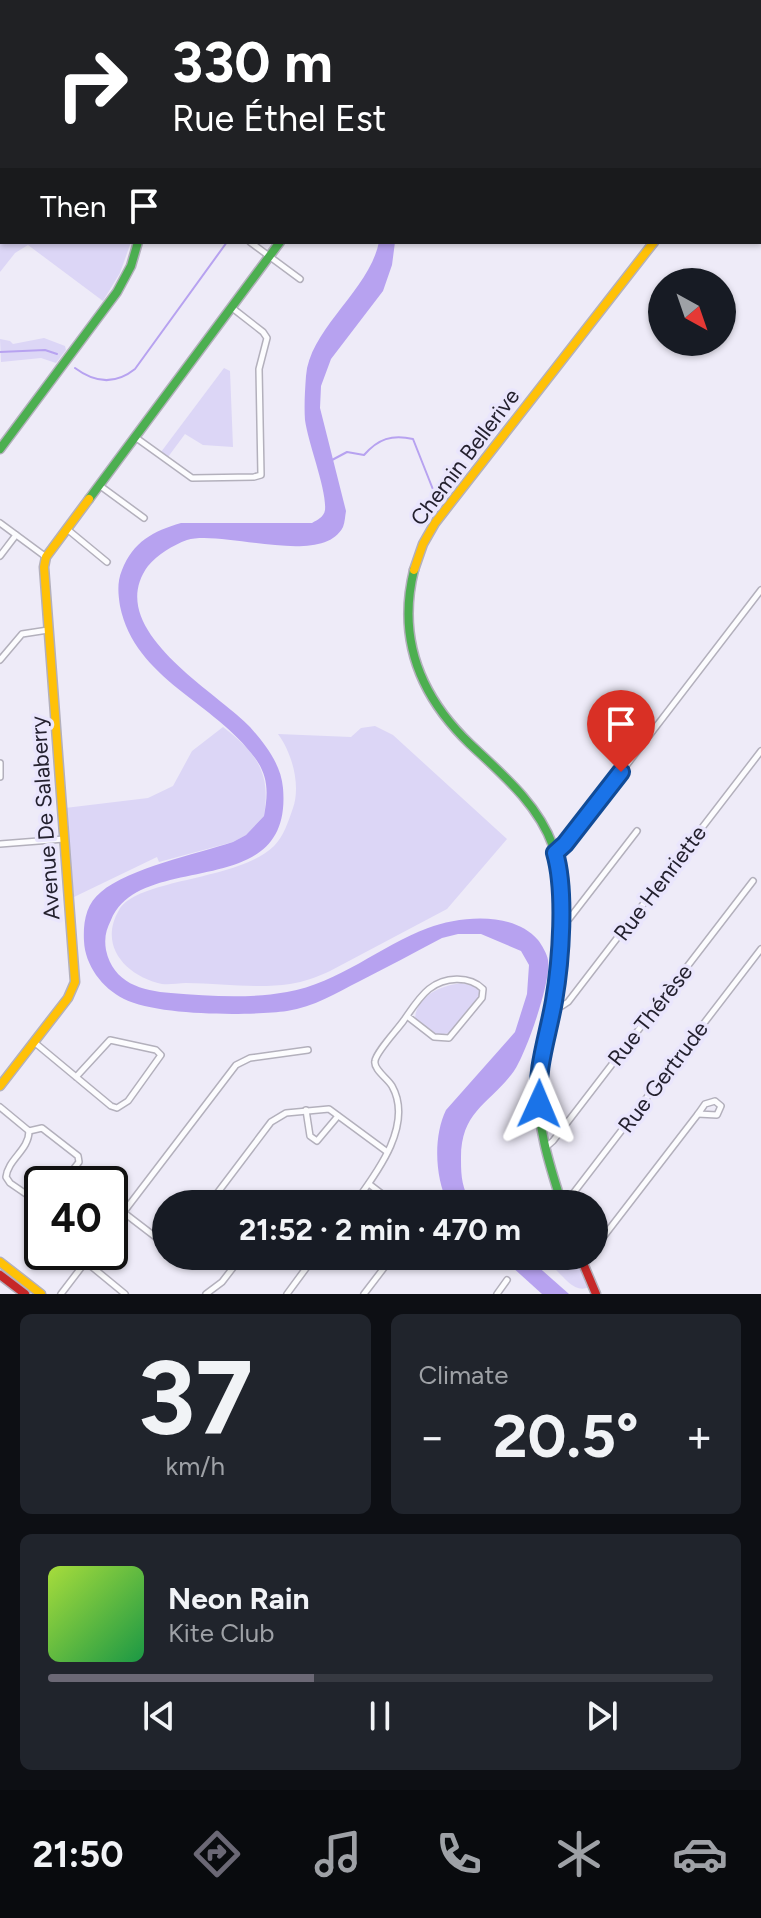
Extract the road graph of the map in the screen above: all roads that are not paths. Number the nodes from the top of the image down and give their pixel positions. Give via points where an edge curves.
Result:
1 (137, 244) edge
2 (253, 244) edge
3 (278, 244) edge
4 (652, 244) edge
5 (269, 256) junction
6 (300, 279) dead end
7 (231, 307) junction
8 (134, 436) junction
9 (0, 449) edge
10 (99, 484) junction
11 (144, 518) dead end
12 (0, 523) edge
13 (66, 528) junction
14 (16, 535) junction
15 (0, 556) edge
16 (46, 557) junction
17 (107, 562) dead end
18 (761, 590) edge
19 (48, 630) junction
20 (0, 660) edge
21 (761, 751) edge
22 (0, 763) edge
23 (0, 777) edge
24 (637, 831) dead end
25 (64, 839) junction
26 (0, 844) edge
27 (555, 853) junction
28 (753, 881) dead end
29 (560, 924) junction
30 (761, 949) edge
31 (553, 1005) junction
32 (407, 1016) junction
33 (34, 1042) junction
34 (308, 1050) dead end
35 (76, 1077) junction
36 (0, 1086) edge
37 (0, 1107) edge
38 (306, 1110) junction
39 (698, 1114) dead end
40 (338, 1116) junction
41 (29, 1131) junction
42 (545, 1147) junction
43 (386, 1151) junction
44 (76, 1166) edge
45 (369, 1184) junction
46 (220, 1190) edge
47 (364, 1190) edge
48 (377, 1190) edge
49 (559, 1190) edge
50 (574, 1190) edge
51 (24, 1191) edge
52 (128, 1205) edge
53 (128, 1216) edge
54 (608, 1231) edge
55 (152, 1234) edge
56 (0, 1262) edge
57 (80, 1270) edge
58 (96, 1270) edge
59 (231, 1270) edge
60 (305, 1270) edge
61 (382, 1270) edge
62 (587, 1270) edge
63 (0, 1275) edge
64 (507, 1280) dead end
65 (25, 1294) edge
66 (41, 1294) edge
67 (61, 1294) edge
68 (125, 1294) edge
69 (206, 1294) edge
70 (287, 1294) edge
71 (364, 1294) edge
72 (497, 1294) edge
73 (596, 1294) edge

1 - 9 street via 121,286
2 - 5 street
3 - 5 street
4 - 27 street, Chemin Bellerive via 439,517 421,548 410,589 410,640 427,693 451,727 524,797
5 - 6 street
5 - 7 street
7 - 8 street
7 - 8 street via 267,338 259,367 261,475 192,478
8 - 10 street
10 - 11 street
10 - 13 street
12 - 14 street
13 - 16 street
13 - 17 street
14 - 15 street
14 - 16 street
16 - 19 street, Avenue De Salaberry
18 - 27 street
19 - 20 street via 22,634
19 - 25 street, Avenue De Salaberry
21 - 31 street, Rue Henriette via 567,1003
22 - 23 street
24 - 29 street
25 - 26 street
25 - 33 street, Avenue De Salaberry via 75,982
27 - 29 street, Chemin Bellerive
28 - 42 street, Rue Thérèse
29 - 31 street, Chemin Bellerive
30 - 50 street, Rue Gertrude
31 - 42 street, Chemin Bellerive via 539,1074
32 - 32 street via 426,991 441,983 467,980 483,989 482,998 449,1038 432,1036
32 - 43 street via 376,1058 399,1109
33 - 35 street
33 - 36 street, Avenue De Salaberry
34 - 52 street via 236,1065
35 - 35 street via 111,1106 121,1107 161,1055 109,1040
37 - 41 street
38 - 40 street via 327,1108
38 - 40 street via 315,1141
38 - 46 street via 273,1120
39 - 54 street
40 - 43 street
41 - 44 street via 42,1128 78,1156
41 - 51 street via 28,1142 6,1177
42 - 49 street, Chemin Bellerive
43 - 45 street
45 - 47 street
45 - 48 street
53 - 55 street
56 - 66 street
57 - 67 street
58 - 68 street
59 - 69 street
60 - 70 street
61 - 71 street
62 - 73 street
63 - 65 street
64 - 72 street

